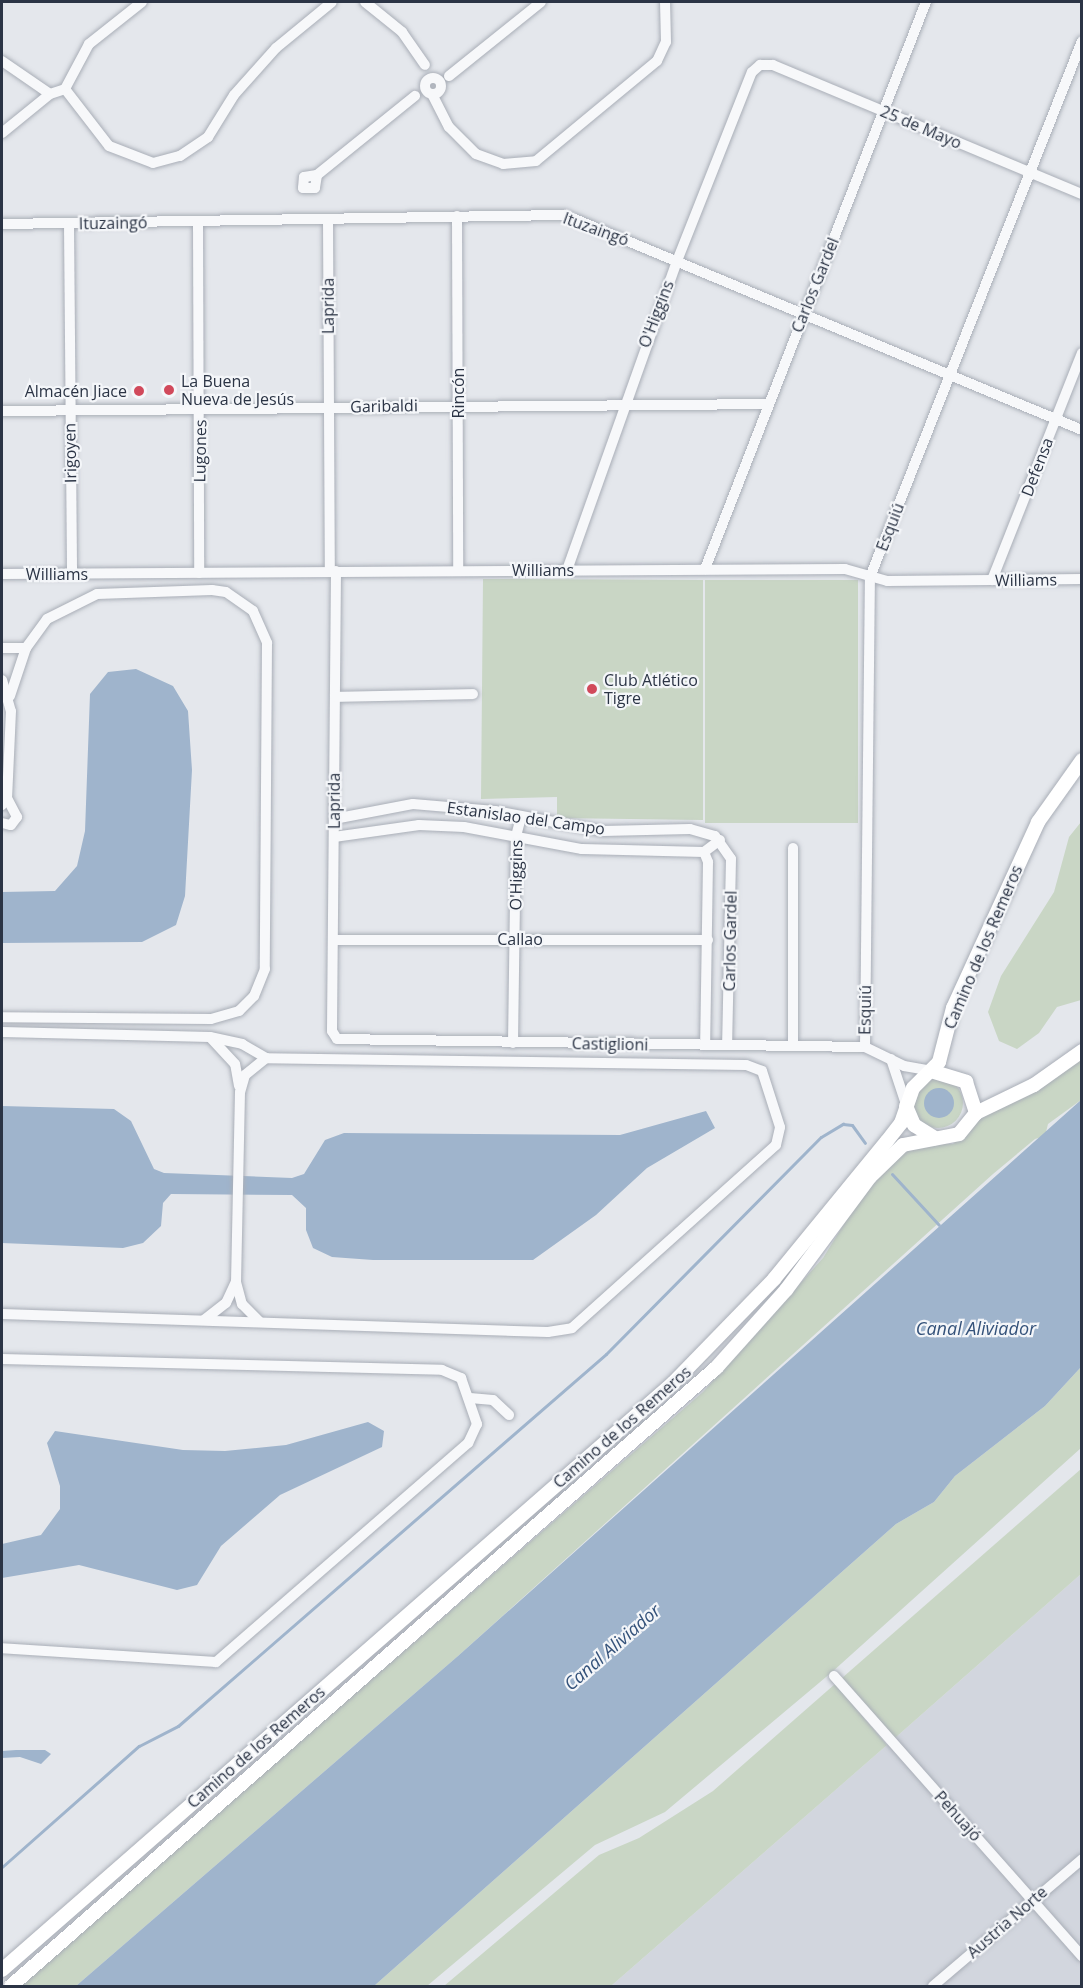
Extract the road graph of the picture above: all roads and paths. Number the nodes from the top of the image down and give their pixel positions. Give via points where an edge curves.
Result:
1 (142, 2) edge
2 (332, 2) edge
3 (365, 2) edge
4 (541, 2) edge
5 (665, 2) edge
6 (926, 2) edge
7 (1082, 41) edge
8 (2, 61) edge
9 (760, 65) joint
10 (435, 84) junction
11 (65, 88) junction
12 (50, 94) junction
13 (883, 111) junction
14 (2, 133) edge
15 (1030, 172) junction
16 (317, 175) dead end
17 (1082, 194) edge
18 (458, 216) junction
19 (328, 220) junction
20 (198, 222) junction
21 (2, 224) edge
22 (69, 224) junction
23 (677, 261) junction
24 (805, 314) junction
25 (1082, 353) edge
26 (950, 376) junction
27 (767, 404) junction
28 (458, 405) junction
29 (621, 405) junction
30 (327, 407) junction
31 (201, 408) junction
32 (70, 410) junction
33 (2, 411) edge
34 (1056, 419) junction
35 (1082, 430) edge
36 (705, 569) junction
37 (458, 570) junction
38 (567, 570) junction
39 (333, 571) junction
40 (199, 573) junction
41 (2, 574) edge
42 (72, 574) junction
43 (870, 577) junction
44 (1082, 579) edge
45 (992, 580) junction
46 (2, 648) edge
47 (26, 648) junction
48 (2, 680) edge
49 (473, 694) dead end
50 (10, 696) junction
51 (335, 697) junction
52 (1082, 760) edge
53 (4, 801) edge
54 (521, 817) junction
55 (334, 819) junction
56 (2, 823) edge
57 (516, 836) junction
58 (334, 837) junction
59 (720, 840) junction
60 (793, 848) dead end
61 (704, 852) junction
62 (514, 939) junction
63 (333, 940) junction
64 (708, 940) junction
65 (2, 1017) edge
66 (332, 1031) joint
67 (2, 1032) edge
68 (210, 1037) junction
69 (513, 1043) junction
70 (705, 1045) junction
71 (727, 1045) junction
72 (793, 1046) junction
73 (865, 1047) junction
74 (1082, 1051) edge
75 (266, 1058) junction
76 (891, 1059) junction
77 (931, 1071) junction
78 (240, 1092) junction
79 (906, 1104) junction
80 (976, 1113) junction
81 (939, 1139) junction
82 (236, 1281) junction
83 (2, 1314) edge
84 (203, 1320) junction
85 (260, 1322) junction
86 (2, 1359) edge
87 (470, 1398) junction
88 (509, 1414) dead end
89 (2, 1648) edge
90 (834, 1676) dead end
91 (1082, 1859) edge
92 (1033, 1900) junction
93 (1082, 1956) edge
94 (2, 1970) edge
95 (11, 1986) edge
96 (933, 1986) edge

1 - 11 street via 89,44
2 - 11 street via 276,48 234,95 208,137 167,160 142,162 109,146
3 - 10 street via 402,32
4 - 10 street
5 - 10 street via 666,42 657,61 536,161 503,164 476,154 438,109
6 - 13 street, Carlos Gardel
7 - 15 street, Esquiú
8 - 12 street
9 - 13 street, 25 de Mayo via 773,65
9 - 23 street, O'Higgins via 752,72
10 - 16 street
11 - 12 street
12 - 14 street
13 - 15 street, 25 de Mayo
13 - 24 street, Carlos Gardel
15 - 17 street, 25 de Mayo
15 - 26 street, Esquiú
18 - 19 street, Ituzaingó
18 - 23 street, Ituzaingó via 566,215
18 - 28 street, Rincón
19 - 20 street, Ituzaingó
19 - 30 street, Laprida
20 - 22 street, Ituzaingó
20 - 31 street, Lugones
21 - 22 street, Ituzaingó
22 - 32 street, Irigoyen
23 - 24 street, Ituzaingó
23 - 29 street, O'Higgins
24 - 26 street, Ituzaingó
24 - 27 street, Carlos Gardel
25 - 34 street, Defensa
26 - 34 street, Ituzaingó
26 - 43 street, Esquiú
27 - 29 street, Garibaldi
27 - 36 street, Carlos Gardel
28 - 29 street, Garibaldi
28 - 30 street, Garibaldi
28 - 37 street, Rincón
29 - 38 street, O'Higgins
30 - 31 street, Garibaldi
30 - 39 street, Laprida
31 - 32 street, Garibaldi
31 - 40 street, Lugones
32 - 33 street, Garibaldi
32 - 42 street, Irigoyen
34 - 35 street, Ituzaingó
34 - 45 street, Defensa
36 - 38 street, Williams
36 - 43 street, Williams via 845,569
37 - 38 street, Williams
37 - 39 street, Williams
39 - 40 street, Williams
39 - 51 street, Laprida
40 - 42 street, Williams
41 - 42 street, Williams
43 - 45 street, Williams
43 - 73 street, Esquiú
44 - 45 street, Williams
46 - 47 street
47 - 50 street
47 - 65 street via 47,619 97,594 226,592 253,611 267,643 265,969 254,996 226,1017
48 - 50 street
49 - 51 street
50 - 53 street
51 - 55 street, Laprida
52 - 77 main road, Camino de los Remeros via 1038,822 953,1008
53 - 56 street via 18,817 10,825
54 - 55 street, Estanislao del Campo via 413,804
54 - 57 street, O'Higgins
54 - 59 street, Estanislao del Campo via 603,831 703,830
55 - 58 street, Laprida
57 - 58 street, Estanislao del Campo via 419,825
57 - 61 street, Estanislao del Campo via 582,849
57 - 62 street, O'Higgins
58 - 63 street, Laprida
59 - 61 street
59 - 71 street, Carlos Gardel via 731,859
60 - 72 street
61 - 64 street, Carlos Gardel
62 - 63 street, Callao
62 - 64 street, Callao
62 - 69 street, O'Higgins
63 - 66 street, Laprida
64 - 70 street, Carlos Gardel
66 - 69 street, Castiglioni via 344,1042
67 - 68 street
68 - 75 street via 242,1044
68 - 78 street via 235,1064
69 - 70 street, Castiglioni
70 - 71 street, Castiglioni
71 - 72 street, Castiglioni
72 - 73 street, Castiglioni
73 - 76 street, Castiglioni
74 - 80 main road, Camino de los Remeros via 1034,1085
75 - 78 street via 245,1075
75 - 85 street via 755,1066 762,1071 780,1137 572,1328 548,1332
76 - 77 street, Castiglioni
76 - 79 street
77 - 79 main road, Camino de los Remeros
77 - 80 main road via 966,1082
78 - 82 street
79 - 81 main road via 914,1125
79 - 94 main road, Camino de los Remeros via 887,1141 705,1354
80 - 81 main road, Camino de los Remeros via 959,1134
81 - 95 main road, Camino de los Remeros via 903,1145 882,1164 786,1290 716,1368
82 - 84 street via 226,1303
82 - 85 street via 242,1304
83 - 84 street
84 - 85 street
86 - 87 street via 442,1370 461,1378
87 - 88 street via 493,1400
87 - 89 street via 477,1424 468,1443 224,1658 206,1661
90 - 92 street, Pehuajó
91 - 92 street, Austria Norte
92 - 93 street, Pehuajó
92 - 96 street, Austria Norte

